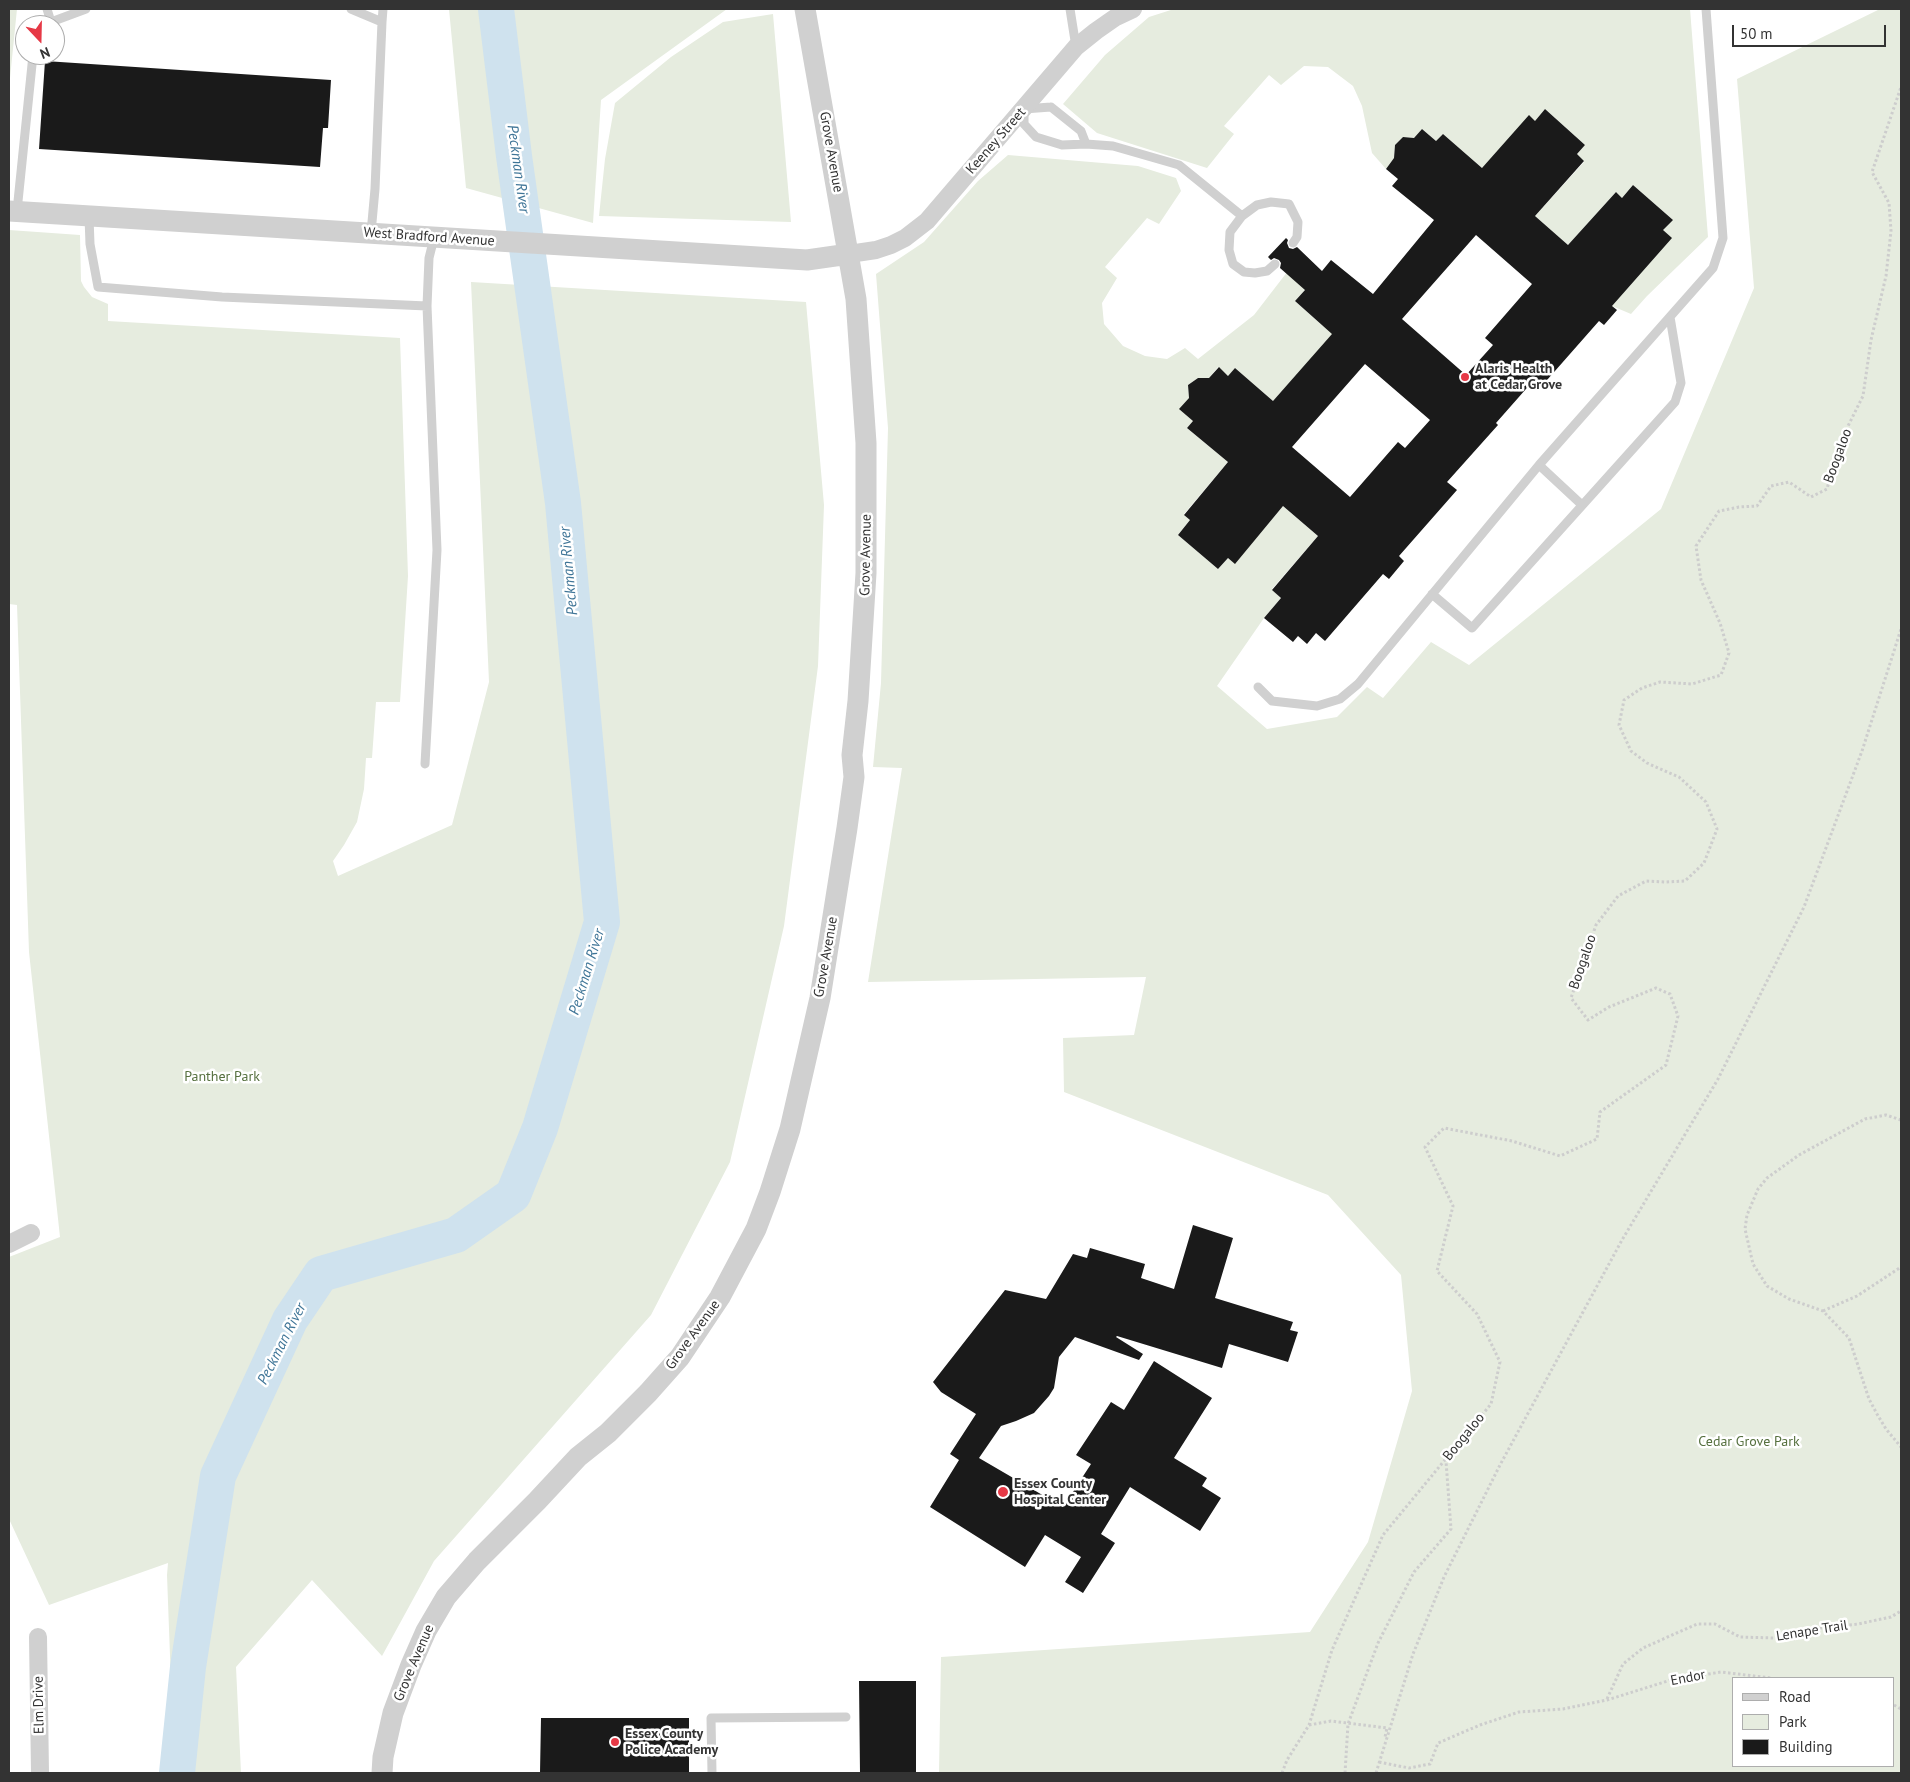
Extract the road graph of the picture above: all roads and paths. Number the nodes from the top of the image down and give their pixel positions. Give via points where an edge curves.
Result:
1 (86, 9) edge
2 (351, 9) edge
3 (383, 9) edge
4 (805, 9) edge
5 (1070, 9) edge
6 (1133, 9) edge
7 (1706, 9) edge
8 (65, 18) edge
9 (382, 22) junction
10 (1076, 47) junction
11 (32, 65) edge
12 (1901, 87) edge
13 (1024, 110) junction
14 (1086, 144) junction
15 (13, 212) edge
16 (89, 216) junction
17 (1242, 216) junction
18 (371, 233) junction
19 (434, 237) junction
20 (1293, 243) dead end
21 (849, 254) junction
22 (1275, 264) dead end
23 (426, 306) junction
24 (1670, 317) junction
25 (1540, 465) junction
26 (1582, 505) junction
27 (1432, 594) junction
28 (1901, 629) edge
29 (1258, 687) dead end
30 (425, 764) dead end
31 (1901, 1120) edge
32 (31, 1233) dead end
33 (9, 1244) edge
34 (1901, 1267) edge
35 (1823, 1311) junction
36 (1901, 1447) edge
37 (1446, 1460) junction
38 (1901, 1611) edge
39 (38, 1637) dead end
40 (1763, 1677) edge
41 (1607, 1700) junction
42 (846, 1717) dead end
43 (1348, 1724) junction
44 (1309, 1725) junction
45 (1379, 1762) junction
46 (40, 1773) edge
47 (382, 1773) edge
48 (712, 1773) edge
49 (1282, 1773) edge
50 (1345, 1773) edge
51 (1376, 1773) edge

1 - 8 lane
2 - 9 lane
3 - 9 lane
4 - 21 street, Grove Avenue
5 - 10 lane
6 - 10 street, Keeney Street
7 - 24 lane via 1722,238 1713,268
9 - 18 lane
10 - 13 street, Keeney Street
11 - 15 lane
12 - 37 path, Boogaloo via 1872,172 1889,203 1891,231 1886,276 1871,340 1863,396 1839,444 1827,489 1811,497 1789,482 1771,486 1757,506 1719,511 1696,546 1701,580 1729,653 1721,675 1692,684 1660,682 1642,688 1624,700 1619,725 1631,751 1647,764 1679,777 1706,802 1717,829 1704,863 1685,881 1646,880 1618,896 1596,925 1571,998 1588,1020 1608,1007 1656,988 1670,994 1678,1016 1666,1065 1600,1112 1597,1139 1560,1156 1512,1141 1444,1128 1424,1147 1453,1206 1438,1271 1477,1314 1500,1362 1491,1404
13 - 14 lane via 1051,107 1081,131
13 - 14 lane via 1024,124 1036,137 1062,146
13 - 21 street, Keeney Street via 928,221 891,245
14 - 17 lane via 1113,146 1179,164
15 - 16 street, West Bradford Avenue
16 - 18 street, West Bradford Avenue
16 - 23 lane via 90,244 98,287 222,297
17 - 20 lane via 1271,202 1289,204 1298,222 1297,237
17 - 22 lane via 1230,232 1229,250 1233,264 1244,272 1256,273 1267,271
18 - 19 street, West Bradford Avenue
19 - 21 street, West Bradford Avenue via 807,260
19 - 23 lane via 428,258
21 - 47 street, Grove Avenue via 862,372 867,498 864,617 852,755 854,777 820,998 790,1129 756,1229 720,1297 680,1357 648,1394 578,1457 446,1597 426,1631 402,1689 393,1714
23 - 30 lane via 437,550
24 - 25 lane
24 - 26 lane via 1681,383 1675,402
25 - 26 lane
25 - 27 lane
26 - 27 lane via 1472,628
27 - 29 lane via 1358,684 1340,699 1317,706 1272,700
28 - 45 path via 1862,751 1804,907 1718,1079 1622,1240 1500,1465 1444,1577 1413,1654
31 - 35 path via 1886,1115 1875,1116 1798,1155 1767,1178 1752,1201 1745,1229 1753,1264 1767,1286 1789,1299
32 - 33 street
34 - 35 path via 1857,1296
35 - 36 path via 1849,1338 1869,1399
37 - 43 path via 1450,1529 1414,1572 1378,1643
37 - 44 path, Boogaloo via 1383,1535 1332,1650
38 - 41 path, Lenape Trail via 1891,1617 1774,1638 1740,1637 1714,1624 1697,1624 1643,1648 1623,1664
39 - 46 street, Elm Drive
40 - 41 path, Endor via 1721,1672 1671,1680
41 - 45 path, Endor via 1563,1709 1520,1712 1480,1725 1438,1743 1430,1764 1409,1768
42 - 48 lane via 711,1718
43 - 44 path via 1331,1721
43 - 45 path via 1387,1728
43 - 50 path
44 - 49 path, Boogaloo
45 - 51 path

